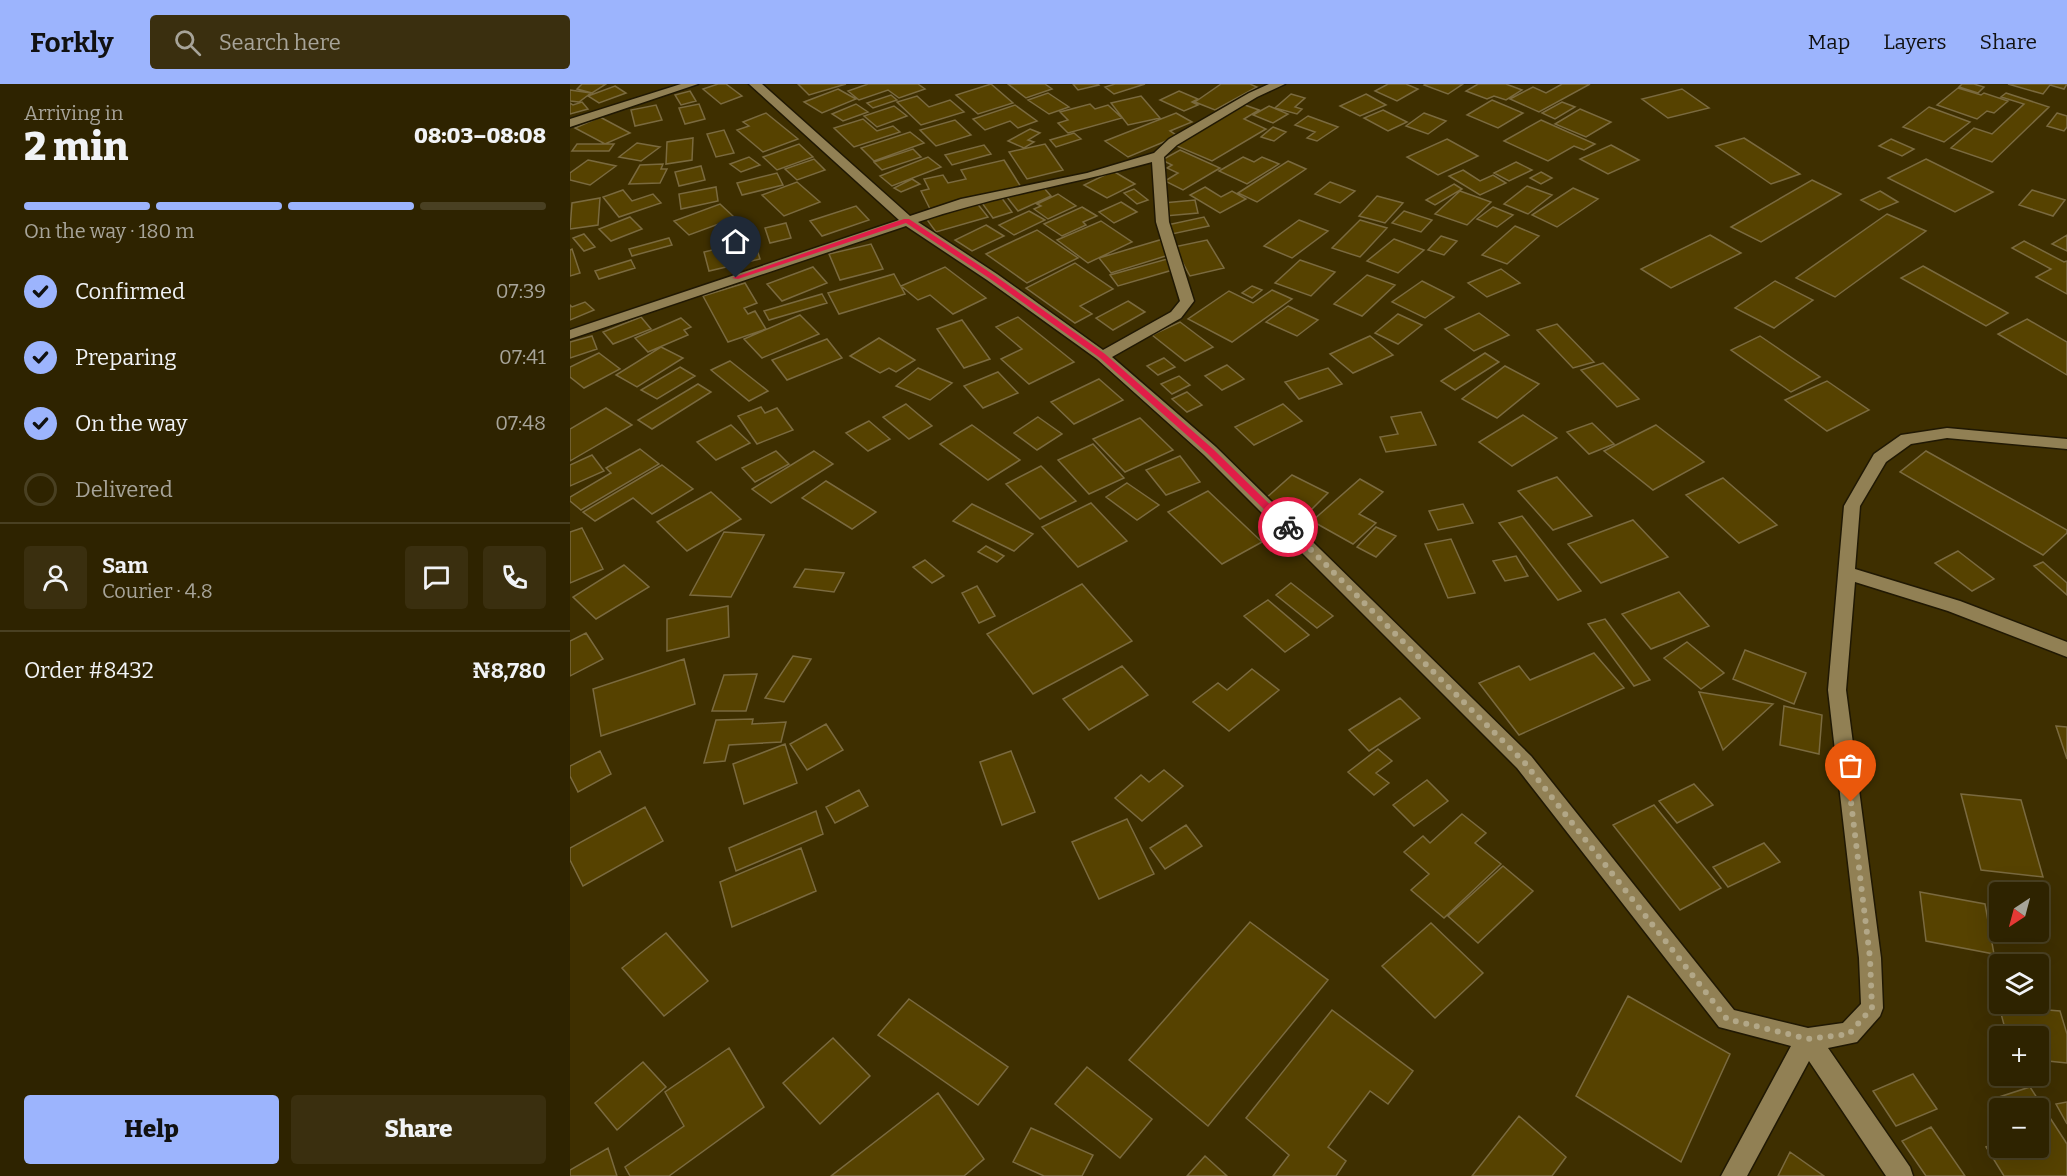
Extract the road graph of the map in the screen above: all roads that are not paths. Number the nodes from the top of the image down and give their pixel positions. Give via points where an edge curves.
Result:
1 (692, 84) edge
2 (755, 84) edge
3 (1279, 84) edge
4 (570, 123) edge
5 (1158, 156) junction
6 (906, 220) junction
7 (570, 335) edge
8 (1102, 356) junction
9 (2067, 444) edge
10 (1847, 573) junction
11 (2067, 650) edge
12 (1808, 1039) junction
13 (1733, 1176) edge
14 (1901, 1176) edge

1 - 4 street
2 - 6 street
3 - 5 street via 1193,130
5 - 6 street
5 - 8 street via 1158,199 1187,301 1176,315
6 - 7 street
6 - 8 street
8 - 12 street via 1210,451 1524,762 1727,1019
9 - 10 street via 1947,433 1907,439 1880,458 1852,506
10 - 11 street via 1954,606
10 - 12 street via 1837,690 1870,958 1872,1008 1849,1034
12 - 13 street
12 - 14 street

